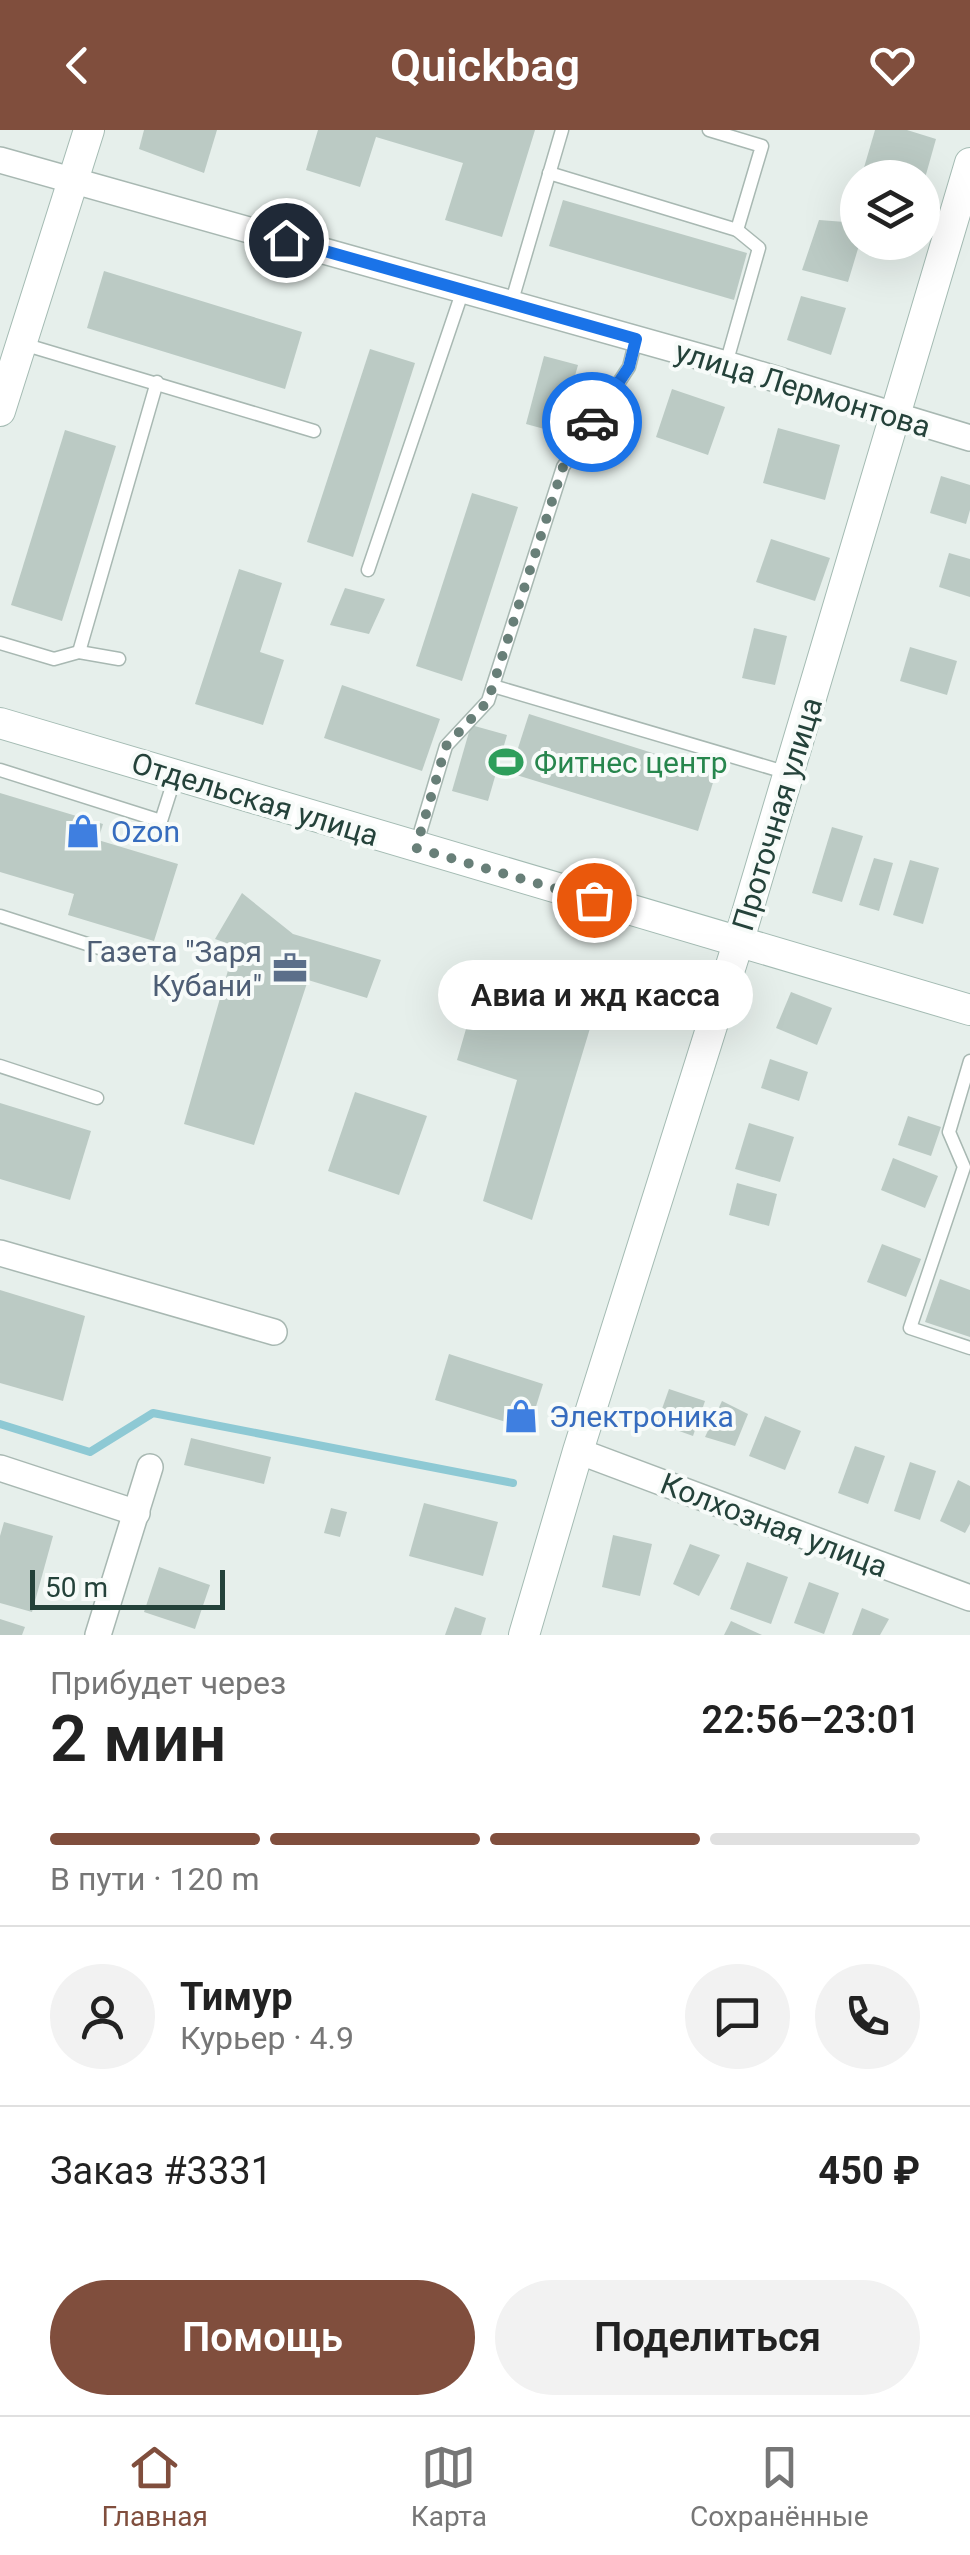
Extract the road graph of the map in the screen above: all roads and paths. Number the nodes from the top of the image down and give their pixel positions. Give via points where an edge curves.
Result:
1 (89, 130) edge
2 (562, 130) edge
3 (708, 130) edge
4 (0, 160) edge
5 (970, 163) edge
6 (550, 172) junction
7 (74, 181) junction
8 (737, 230) junction
9 (463, 290) junction
10 (511, 304) junction
11 (636, 339) junction
12 (21, 343) junction
13 (726, 364) junction
14 (157, 382) junction
15 (0, 412) edge
16 (893, 416) junction
17 (314, 431) dead end
18 (970, 438) edge
19 (368, 570) dead end
20 (0, 643) edge
21 (78, 652) junction
22 (119, 659) dead end
23 (493, 686) junction
24 (0, 723) edge
25 (0, 770) edge
26 (176, 774) junction
27 (790, 774) junction
28 (416, 848) junction
29 (0, 916) edge
30 (740, 940) junction
31 (118, 954) dead end
32 (970, 1010) edge
33 (970, 1061) edge
34 (0, 1066) edge
35 (97, 1098) dead end
36 (967, 1168) edge
37 (0, 1252) edge
38 (274, 1332) dead end
39 (970, 1348) edge
40 (578, 1452) junction
41 (150, 1467) dead end
42 (0, 1468) edge
43 (137, 1513) junction
44 (970, 1598) edge
45 (98, 1635) edge
46 (524, 1635) edge

1 - 7 street
2 - 6 lane
3 - 8 lane via 762,146
4 - 7 street, улица Лермонтова
5 - 16 street, Проточная улица
6 - 8 lane
6 - 10 lane
7 - 9 street, улица Лермонтова
7 - 12 street
8 - 13 lane via 758,248
9 - 10 street, улица Лермонтова
9 - 19 lane
10 - 11 street, улица Лермонтова
11 - 13 street, улица Лермонтова
11 - 23 lane via 629,367 563,467
12 - 14 lane
12 - 15 street
13 - 16 street, улица Лермонтова
14 - 17 lane
14 - 21 lane
16 - 18 street, улица Лермонтова
16 - 27 street, Проточная улица
20 - 21 lane via 54,659
21 - 22 lane
23 - 27 lane
23 - 28 lane via 488,701 446,746
24 - 26 street, Отдельская улица
25 - 26 lane via 161,821
26 - 28 street, Отдельская улица
27 - 30 street, Проточная улица
28 - 30 street, Отдельская улица
29 - 31 lane
30 - 32 street, Отдельская улица
30 - 40 street, Проточная улица
33 - 36 lane via 948,1132
34 - 35 lane
36 - 39 lane via 910,1328
37 - 38 street
40 - 44 street, Колхозная улица
40 - 46 street, Проточная улица
41 - 43 street
42 - 43 street
43 - 45 street

